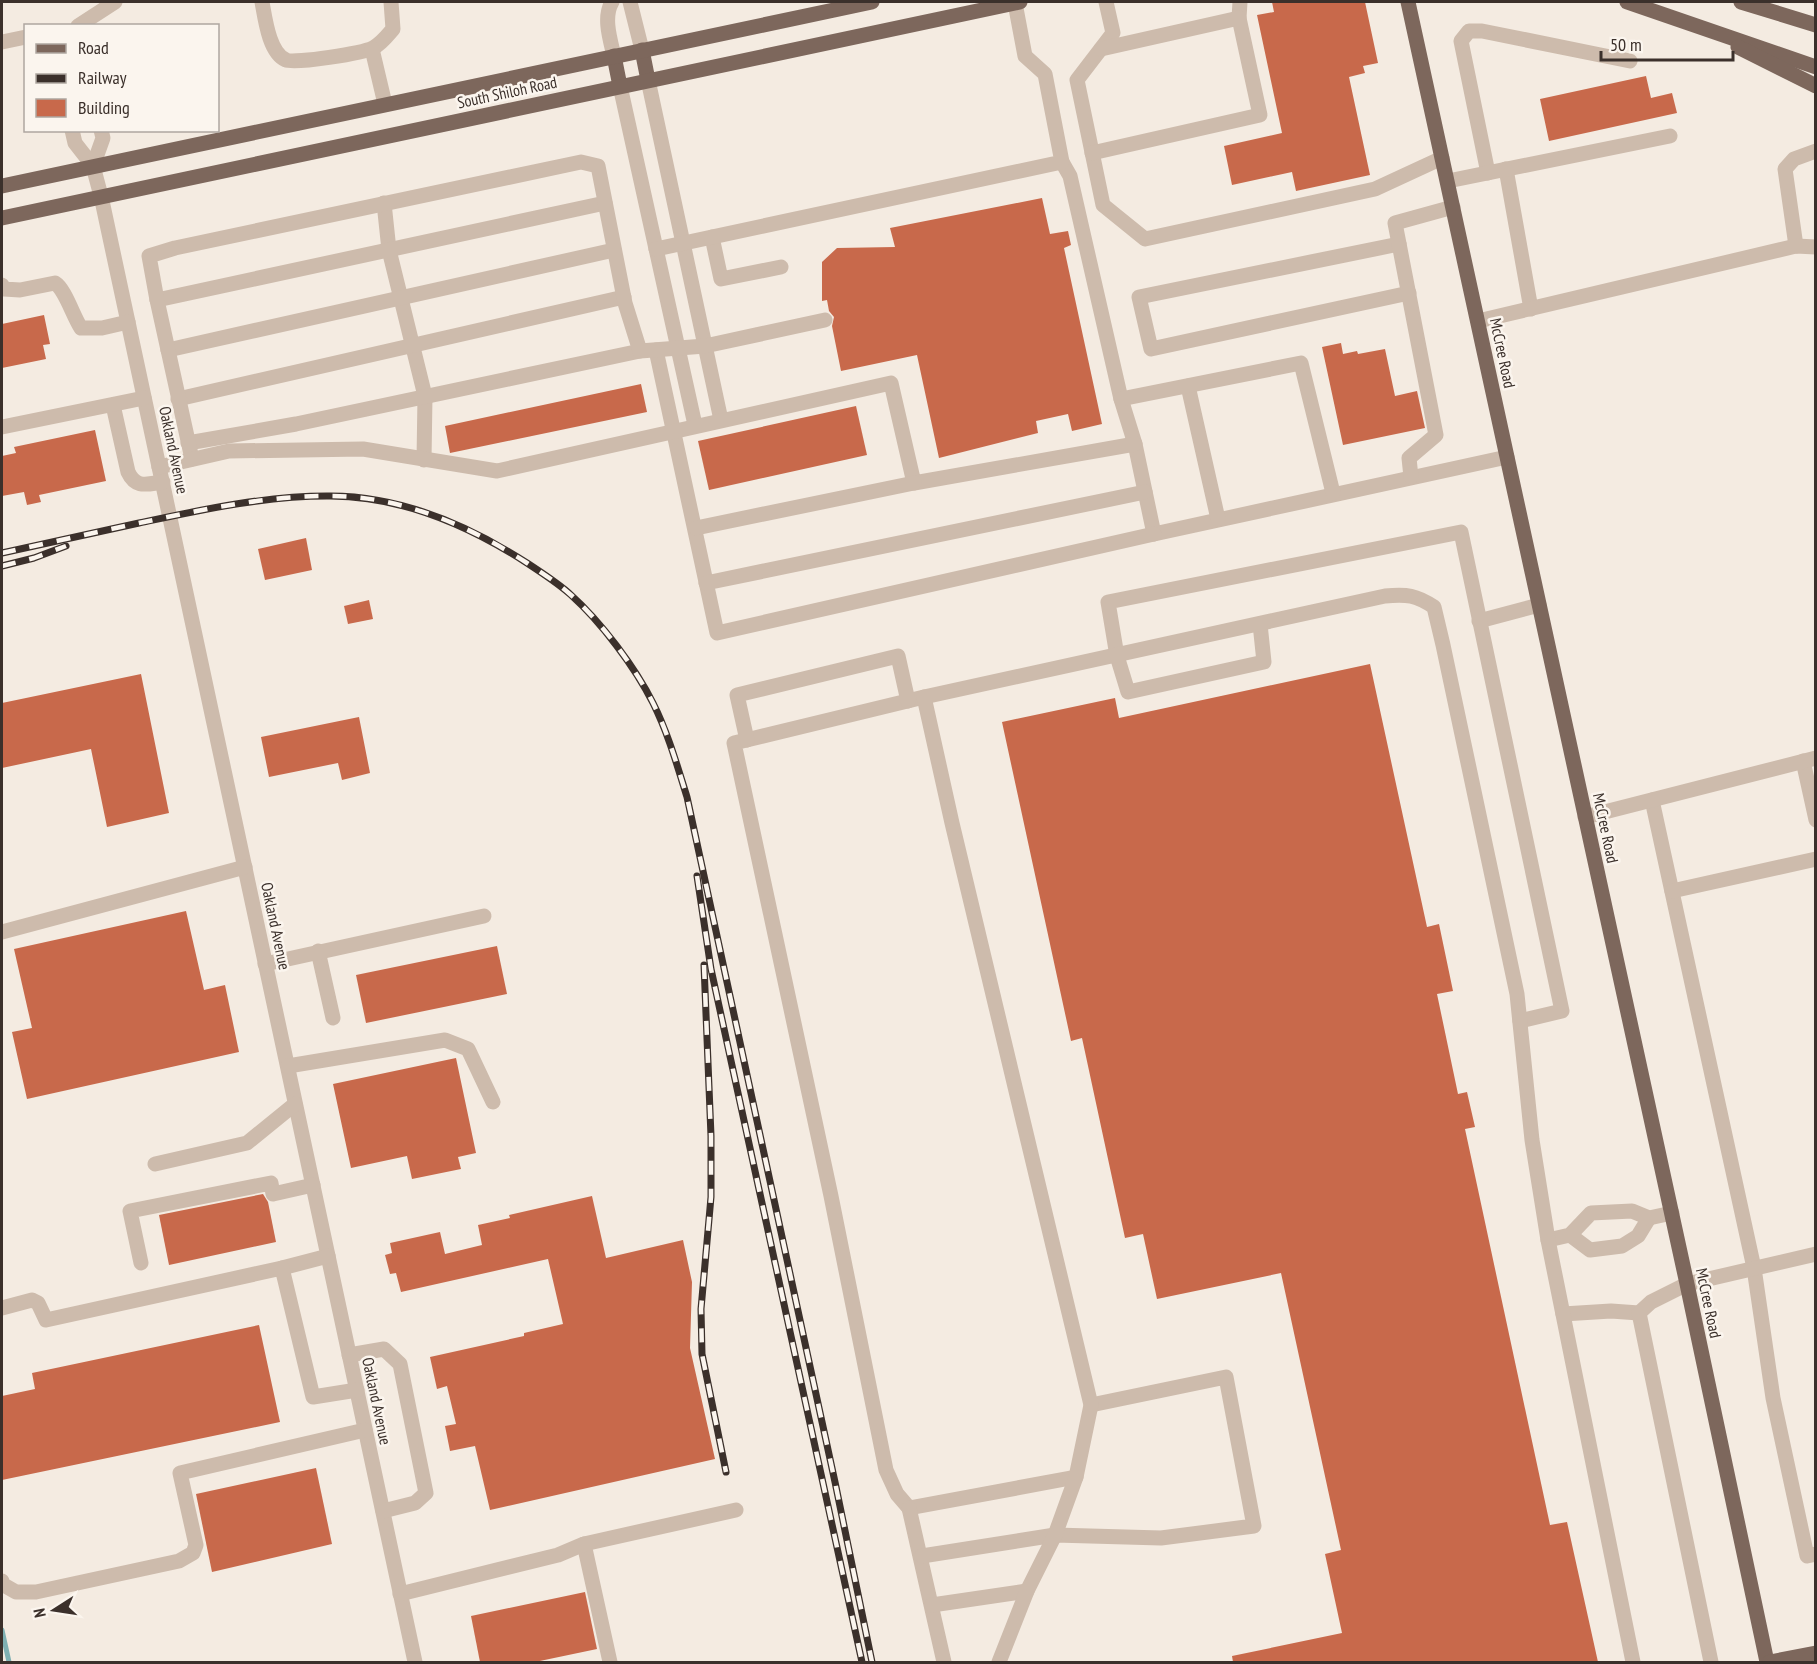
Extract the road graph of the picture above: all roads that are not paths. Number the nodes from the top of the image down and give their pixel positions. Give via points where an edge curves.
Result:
1 (115, 2) edge
2 (262, 2) edge
3 (391, 2) edge
4 (612, 2) edge
5 (630, 2) edge
6 (872, 2) edge
7 (1017, 2) edge
8 (1106, 2) edge
9 (1240, 2) edge
10 (1408, 2) edge
11 (1416, 2) edge
12 (1627, 2) edge
13 (1741, 2) edge
14 (838, 5) edge
15 (1239, 18) junction
16 (1412, 19) junction
17 (81, 24) edge
18 (1815, 25) edge
19 (1701, 28) junction
20 (24, 37) edge
21 (2, 42) edge
22 (372, 49) junction
23 (1101, 49) junction
24 (642, 50) junction
25 (614, 56) junction
26 (1630, 61) dead end
27 (1815, 67) edge
28 (648, 80) junction
29 (620, 86) junction
30 (1815, 86) edge
31 (385, 104) junction
32 (72, 132) edge
33 (100, 132) edge
34 (1670, 136) dead end
35 (1815, 151) edge
36 (1092, 153) junction
37 (1442, 158) junction
38 (1062, 162) junction
39 (93, 166) junction
40 (1506, 170) junction
41 (1488, 173) junction
42 (1448, 181) junction
43 (2, 186) edge
44 (101, 196) junction
45 (384, 203) junction
46 (605, 203) junction
47 (1453, 207) junction
48 (2, 218) edge
49 (712, 237) junction
50 (683, 243) junction
51 (1399, 243) junction
52 (1796, 246) junction
53 (1815, 247) edge
54 (656, 249) junction
55 (389, 250) junction
56 (614, 250) junction
57 (781, 267) dead end
58 (2, 285) edge
59 (1409, 293) junction
60 (401, 297) junction
61 (624, 297) junction
62 (157, 300) junction
63 (1531, 309) junction
64 (825, 320) dead end
65 (1478, 321) junction
66 (128, 322) junction
67 (412, 345) junction
68 (705, 346) junction
69 (678, 349) junction
70 (168, 350) junction
71 (656, 350) junction
72 (640, 351) junction
73 (1188, 386) junction
74 (425, 396) junction
75 (144, 398) junction
76 (178, 399) junction
77 (1121, 399) junction
78 (113, 405) junction
79 (721, 420) junction
80 (695, 425) junction
81 (2, 427) edge
82 (672, 431) junction
83 (188, 444) junction
84 (1135, 444) junction
85 (1507, 457) junction
86 (192, 459) junction
87 (424, 460) junction
88 (159, 467) junction
89 (1411, 477) junction
90 (162, 482) junction
91 (914, 483) junction
92 (1145, 492) junction
93 (1333, 494) junction
94 (1218, 519) junction
95 (696, 528) junction
96 (1154, 534) junction
97 (706, 583) junction
98 (1539, 605) junction
99 (1479, 621) junction
100 (1260, 624) junction
101 (1118, 656) junction
102 (924, 697) junction
103 (908, 701) junction
104 (747, 740) junction
105 (1809, 760) edge
106 (1652, 800) junction
107 (1585, 817) junction
108 (1815, 820) edge
109 (1815, 859) edge
110 (245, 867) junction
111 (1672, 891) junction
112 (484, 916) dead end
113 (2, 932) edge
114 (318, 951) junction
115 (266, 964) junction
116 (333, 1018) dead end
117 (1520, 1021) junction
118 (288, 1066) junction
119 (493, 1102) dead end
120 (296, 1104) junction
121 (154, 1164) dead end
122 (313, 1185) junction
123 (1672, 1214) junction
124 (1649, 1218) junction
125 (1570, 1235) junction
126 (1548, 1240) junction
127 (1815, 1254) edge
128 (328, 1257) junction
129 (141, 1263) dead end
130 (282, 1268) junction
131 (1754, 1268) junction
132 (1687, 1284) junction
133 (2, 1308) edge
134 (1639, 1313) junction
135 (1563, 1314) junction
136 (349, 1355) junction
137 (357, 1390) junction
138 (1091, 1405) junction
139 (365, 1430) junction
140 (1076, 1477) junction
141 (909, 1508) junction
142 (736, 1510) dead end
143 (383, 1511) junction
144 (1055, 1535) junction
145 (584, 1544) junction
146 (1815, 1554) edge
147 (922, 1556) junction
148 (2, 1581) edge
149 (1028, 1591) junction
150 (400, 1594) junction
151 (932, 1605) junction
152 (1815, 1653) edge
153 (415, 1662) edge
154 (610, 1662) edge
155 (944, 1662) edge
156 (999, 1662) edge
157 (1633, 1662) edge
158 (1711, 1662) edge
159 (1768, 1662) edge

1 - 17 street
2 - 22 street via 270,41 286,60 305,61
3 - 22 street via 393,29
4 - 25 street via 608,9
5 - 24 street
6 - 14 main road, South Shiloh Road
7 - 28 main road, South Shiloh Road
7 - 38 street via 1025,56 1045,74
8 - 23 street via 1113,33
9 - 15 street
10 - 16 main road, McCree Road
11 - 16 main road
12 - 19 main road
13 - 18 main road
14 - 24 main road, South Shiloh Road
15 - 23 street
15 - 36 street via 1260,115
16 - 37 main road, McCree Road
19 - 27 main road
19 - 30 main road
20 - 21 street
22 - 31 street
23 - 36 street via 1077,80
24 - 25 main road, South Shiloh Road
24 - 28 main road
25 - 29 main road
25 - 31 main road, South Shiloh Road
26 - 41 street via 1469,31 1461,42
28 - 29 main road, South Shiloh Road
28 - 50 street
29 - 44 main road, South Shiloh Road
29 - 54 street
31 - 39 main road, South Shiloh Road
32 - 39 street via 75,143
33 - 39 street
34 - 40 street
35 - 52 street via 1794,159 1785,169
36 - 37 street via 1103,205 1145,239 1375,189
37 - 42 main road, McCree Road
38 - 49 street
38 - 77 street via 1070,176
39 - 43 main road, South Shiloh Road
39 - 44 street, Oakland Avenue
40 - 41 street
40 - 63 street
41 - 42 street
42 - 47 main road, McCree Road
44 - 48 main road, South Shiloh Road
44 - 66 street, Oakland Avenue
45 - 46 street via 581,162 598,166
45 - 55 street
45 - 62 street via 149,256
46 - 55 street
46 - 56 street
47 - 51 street via 1395,223
47 - 65 main road, McCree Road
49 - 50 street
49 - 57 street via 721,279
50 - 54 street
50 - 68 street
51 - 59 street
51 - 59 street via 1139,297 1151,348
52 - 53 street
52 - 63 street
54 - 69 street
55 - 60 street
55 - 62 street
56 - 60 street
56 - 61 street
58 - 66 street via 4,289 20,290 55,283 61,287 81,328
59 - 89 street via 1436,435 1409,458
60 - 67 street
60 - 70 street
61 - 67 street
61 - 72 street
62 - 70 street
63 - 65 street
64 - 68 street
65 - 85 main road, McCree Road
66 - 75 street, Oakland Avenue
67 - 74 street
67 - 76 street
68 - 69 street
68 - 79 street
69 - 71 street
69 - 80 street
70 - 76 street
71 - 72 street
71 - 82 street
72 - 74 street
73 - 77 street
73 - 93 street via 1301,363
73 - 94 street
74 - 83 street
74 - 87 street
75 - 78 street
75 - 88 street, Oakland Avenue
76 - 83 street
77 - 84 street
78 - 81 street
78 - 90 street via 132,480 140,484
79 - 80 street
79 - 91 street via 891,383
80 - 82 street
82 - 87 street via 497,471
82 - 95 street
83 - 86 street
84 - 91 street
84 - 92 street
85 - 89 street
85 - 98 main road, McCree Road
86 - 87 street via 229,451 363,448
86 - 88 street
88 - 90 street, Oakland Avenue
89 - 93 street
90 - 110 street, Oakland Avenue
91 - 95 street
92 - 96 street
92 - 97 street
93 - 94 street
94 - 96 street
95 - 97 street
96 - 97 street via 717,633
98 - 99 street
98 - 107 main road, McCree Road
99 - 101 street via 1461,532 1108,602
99 - 117 street via 1562,1011
100 - 101 street
100 - 101 street via 1264,662 1253,665 1128,692
100 - 117 street via 1385,596 1406,594 1434,607
101 - 102 street
102 - 103 street
102 - 138 street
103 - 104 street
103 - 104 street via 898,656 737,695
104 - 141 street via 734,743 886,1470 897,1494
105 - 106 street
105 - 108 street
106 - 107 street
106 - 111 street
107 - 123 main road, McCree Road
109 - 111 street
110 - 113 street
110 - 115 street, Oakland Avenue
111 - 131 street
112 - 114 street
114 - 115 street
114 - 116 street
115 - 118 street, Oakland Avenue
117 - 126 street via 1532,1140
118 - 119 street via 445,1040 468,1050
118 - 120 street, Oakland Avenue
120 - 121 street via 247,1143
120 - 122 street, Oakland Avenue
122 - 128 street, Oakland Avenue
122 - 129 street via 273,1194 271,1183 130,1211
123 - 124 street
123 - 132 main road, McCree Road
124 - 125 street via 1632,1211 1591,1213
124 - 125 street via 1638,1236 1622,1246 1590,1250
125 - 126 street
126 - 135 street
127 - 131 street
128 - 130 street
128 - 136 street, Oakland Avenue
130 - 133 street via 46,1320 33,1300
130 - 137 street via 313,1397
131 - 132 street
131 - 146 street via 1778,1421 1807,1556
132 - 134 street via 1651,1302
132 - 159 main road, McCree Road
134 - 135 street
134 - 158 street
135 - 157 street
136 - 137 street, Oakland Avenue
136 - 143 street via 384,1349 400,1364 426,1493 416,1503
137 - 139 street, Oakland Avenue
138 - 140 street
138 - 144 street via 1226,1377 1254,1526 1161,1538
139 - 143 street, Oakland Avenue
139 - 148 street via 180,1473 196,1545 193,1553 179,1561 36,1592 15,1592
140 - 141 street
140 - 144 street
141 - 147 street
142 - 145 street
143 - 150 street, Oakland Avenue
144 - 147 street
144 - 149 street
145 - 150 street via 558,1556
145 - 154 street
147 - 151 street
149 - 151 street
149 - 156 street
150 - 153 street, Oakland Avenue
151 - 155 street
152 - 159 main road

